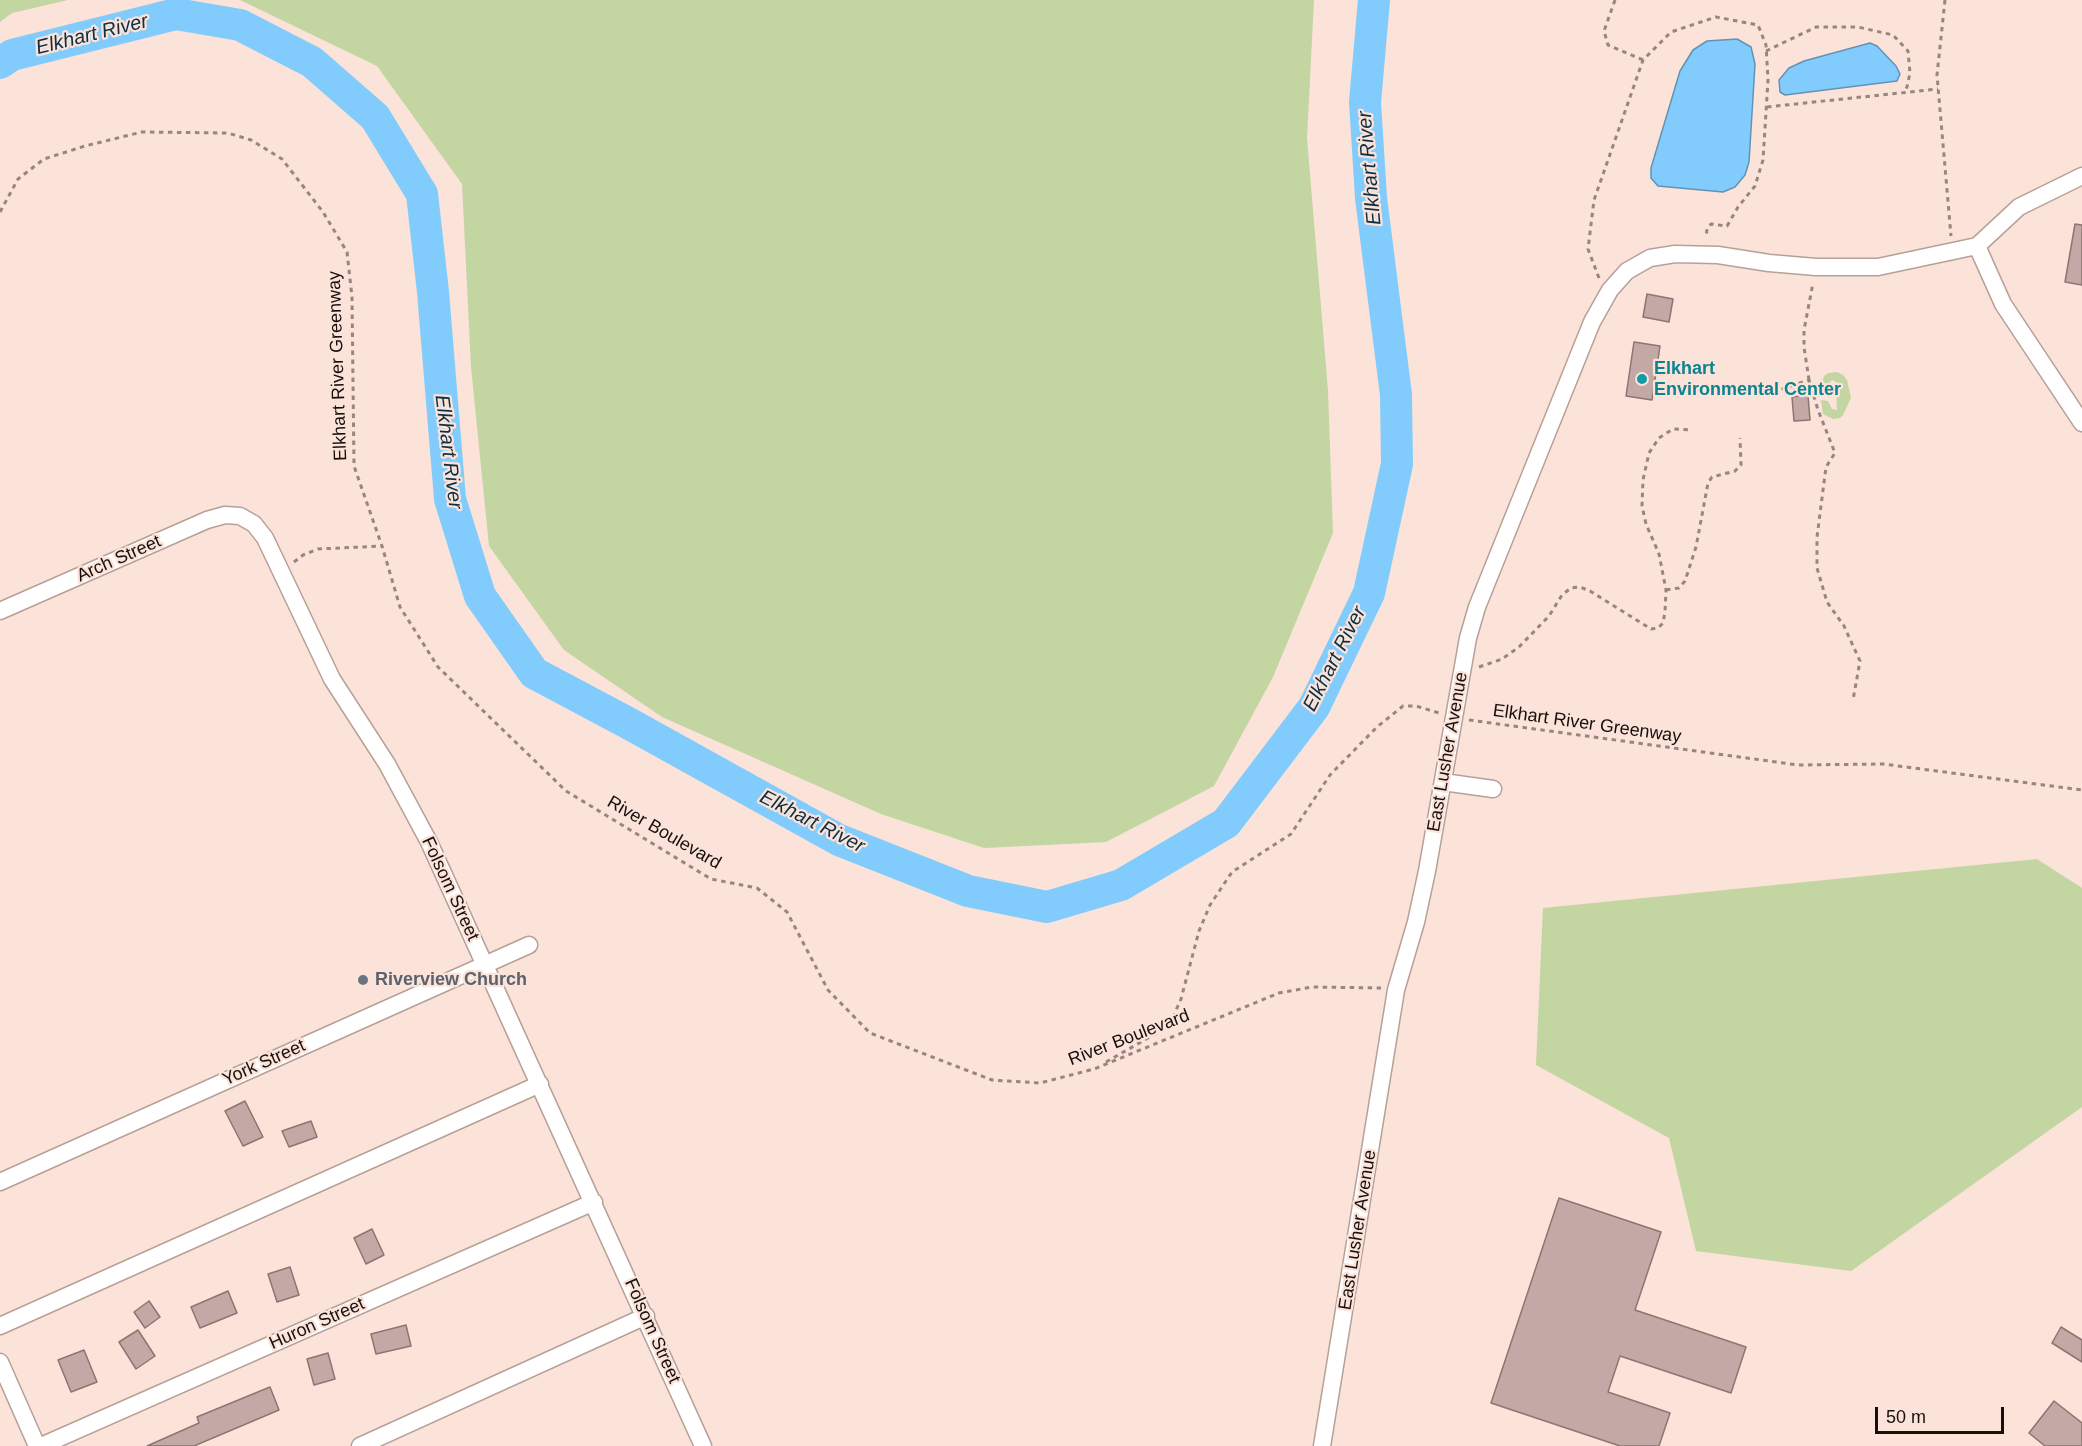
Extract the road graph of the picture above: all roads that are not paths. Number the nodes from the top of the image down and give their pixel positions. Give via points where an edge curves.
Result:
1 (2082, 176) edge
2 (1977, 246) junction
3 (2082, 423) edge
4 (240, 516) joint
5 (0, 611) edge
6 (1443, 782) junction
7 (1493, 789) dead end
8 (529, 945) dead end
9 (484, 965) junction
10 (540, 1084) junction
11 (0, 1182) edge
12 (594, 1202) junction
13 (646, 1316) junction
14 (0, 1326) edge
15 (0, 1362) edge
16 (702, 1442) edge
17 (39, 1446) edge
18 (360, 1446) edge
19 (684, 1446) edge
20 (1322, 1446) edge

1 - 2 street via 2019,207
2 - 3 street via 2003,304
2 - 6 street, East Lusher Avenue via 1878,267 1813,266 1675,254 1650,258 1627,271 1610,290 1592,322 1477,607
4 - 5 street, Arch Street via 207,520
4 - 9 street, Folsom Street via 265,538 332,679 387,764 429,842
6 - 7 street
6 - 20 street, East Lusher Avenue via 1416,921 1396,990
8 - 9 street, York Street
9 - 10 street, Folsom Street
9 - 11 street, York Street
10 - 12 street, Folsom Street
10 - 14 street
12 - 13 street, Folsom Street
12 - 17 street, Huron Street
13 - 16 street, Folsom Street
13 - 18 street
15 - 17 street
16 - 19 street

